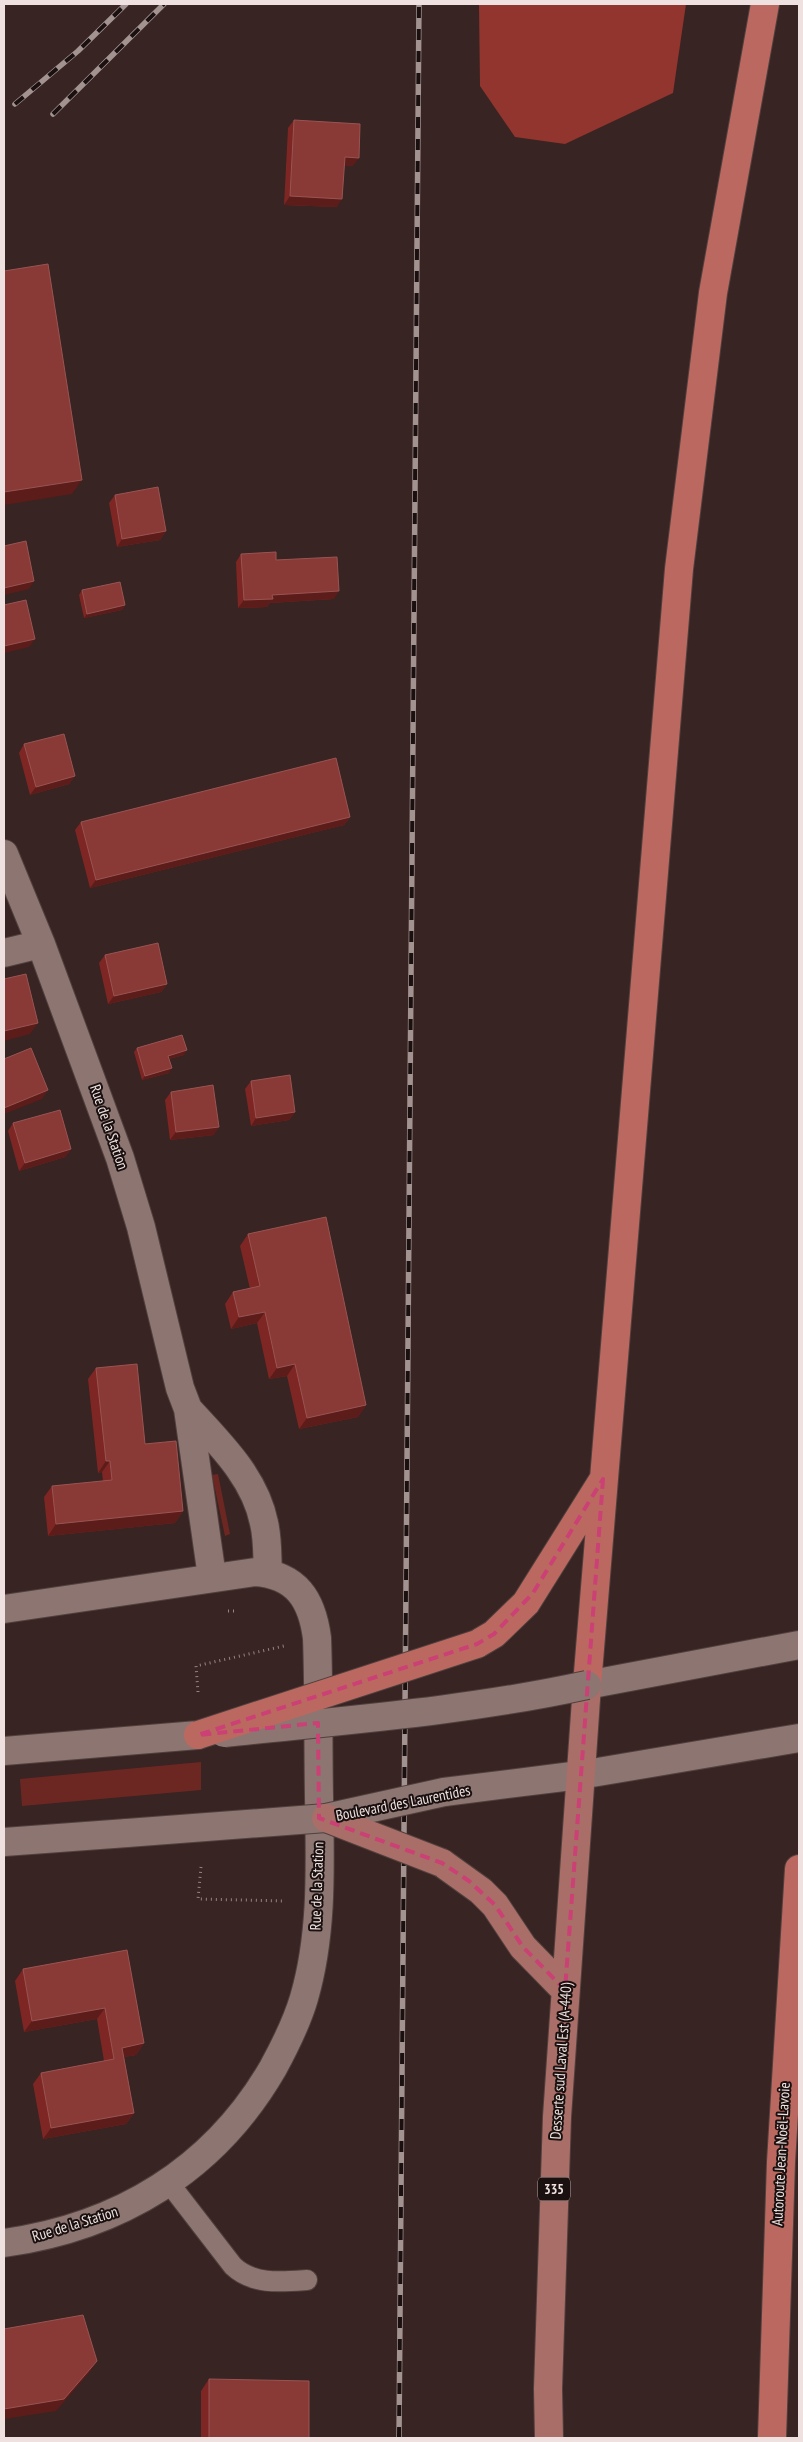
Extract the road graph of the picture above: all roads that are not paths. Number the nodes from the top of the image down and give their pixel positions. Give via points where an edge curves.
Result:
1 (765, 4) edge
2 (4, 854) edge
3 (41, 944) junction
4 (4, 953) edge
5 (188, 1409) junction
6 (603, 1479) junction
7 (268, 1573) junction
8 (212, 1577) junction
9 (4, 1609) edge
10 (799, 1645) edge
11 (586, 1685) junction
12 (198, 1735) junction
13 (799, 1738) edge
14 (4, 1750) edge
15 (580, 1775) junction
16 (326, 1818) junction
17 (4, 1842) edge
18 (799, 1869) edge
19 (566, 1990) junction
20 (169, 2183) junction
21 (4, 2243) edge
22 (307, 2280) dead end
23 (549, 2438) edge
24 (772, 2438) edge

1 - 6 highway via 713,293 680,560
2 - 3 street, Rue de la Station
3 - 4 street
3 - 5 street, Rue de la Station via 132,1193
5 - 7 street, Rue de la Station via 230,1454 255,1494 264,1523
5 - 8 street, Rue de la Station
6 - 11 highway via 596,1595
6 - 12 highway, bridge via 540,1582 522,1607 494,1634 477,1644
7 - 8 street
7 - 20 street, Rue de la Station via 290,1584 308,1601 317,1638 320,1878 310,1971 295,2023 263,2085 219,2141
8 - 9 street
10 - 11 street
11 - 12 street, bridge via 525,1698 412,1713
11 - 15 main road, Desserte sud Laval Est (A-440)
12 - 14 street
13 - 15 street, Boulevard des Laurentides
15 - 16 street, Boulevard des Laurentides, bridge via 444,1792
15 - 19 main road, Desserte sud Laval Est (A-440)
16 - 17 street, Boulevard des Laurentides, bridge
16 - 19 main road, bridge via 442,1863 469,1881 495,1905 523,1947
18 - 24 highway, Autoroute Jean-Noël-Lavoie via 781,2162
19 - 23 main road, Desserte sud Laval Est (A-440) / 335 via 554,2184
20 - 21 street, Rue de la Station via 104,2218
20 - 22 lane via 242,2274 268,2281

